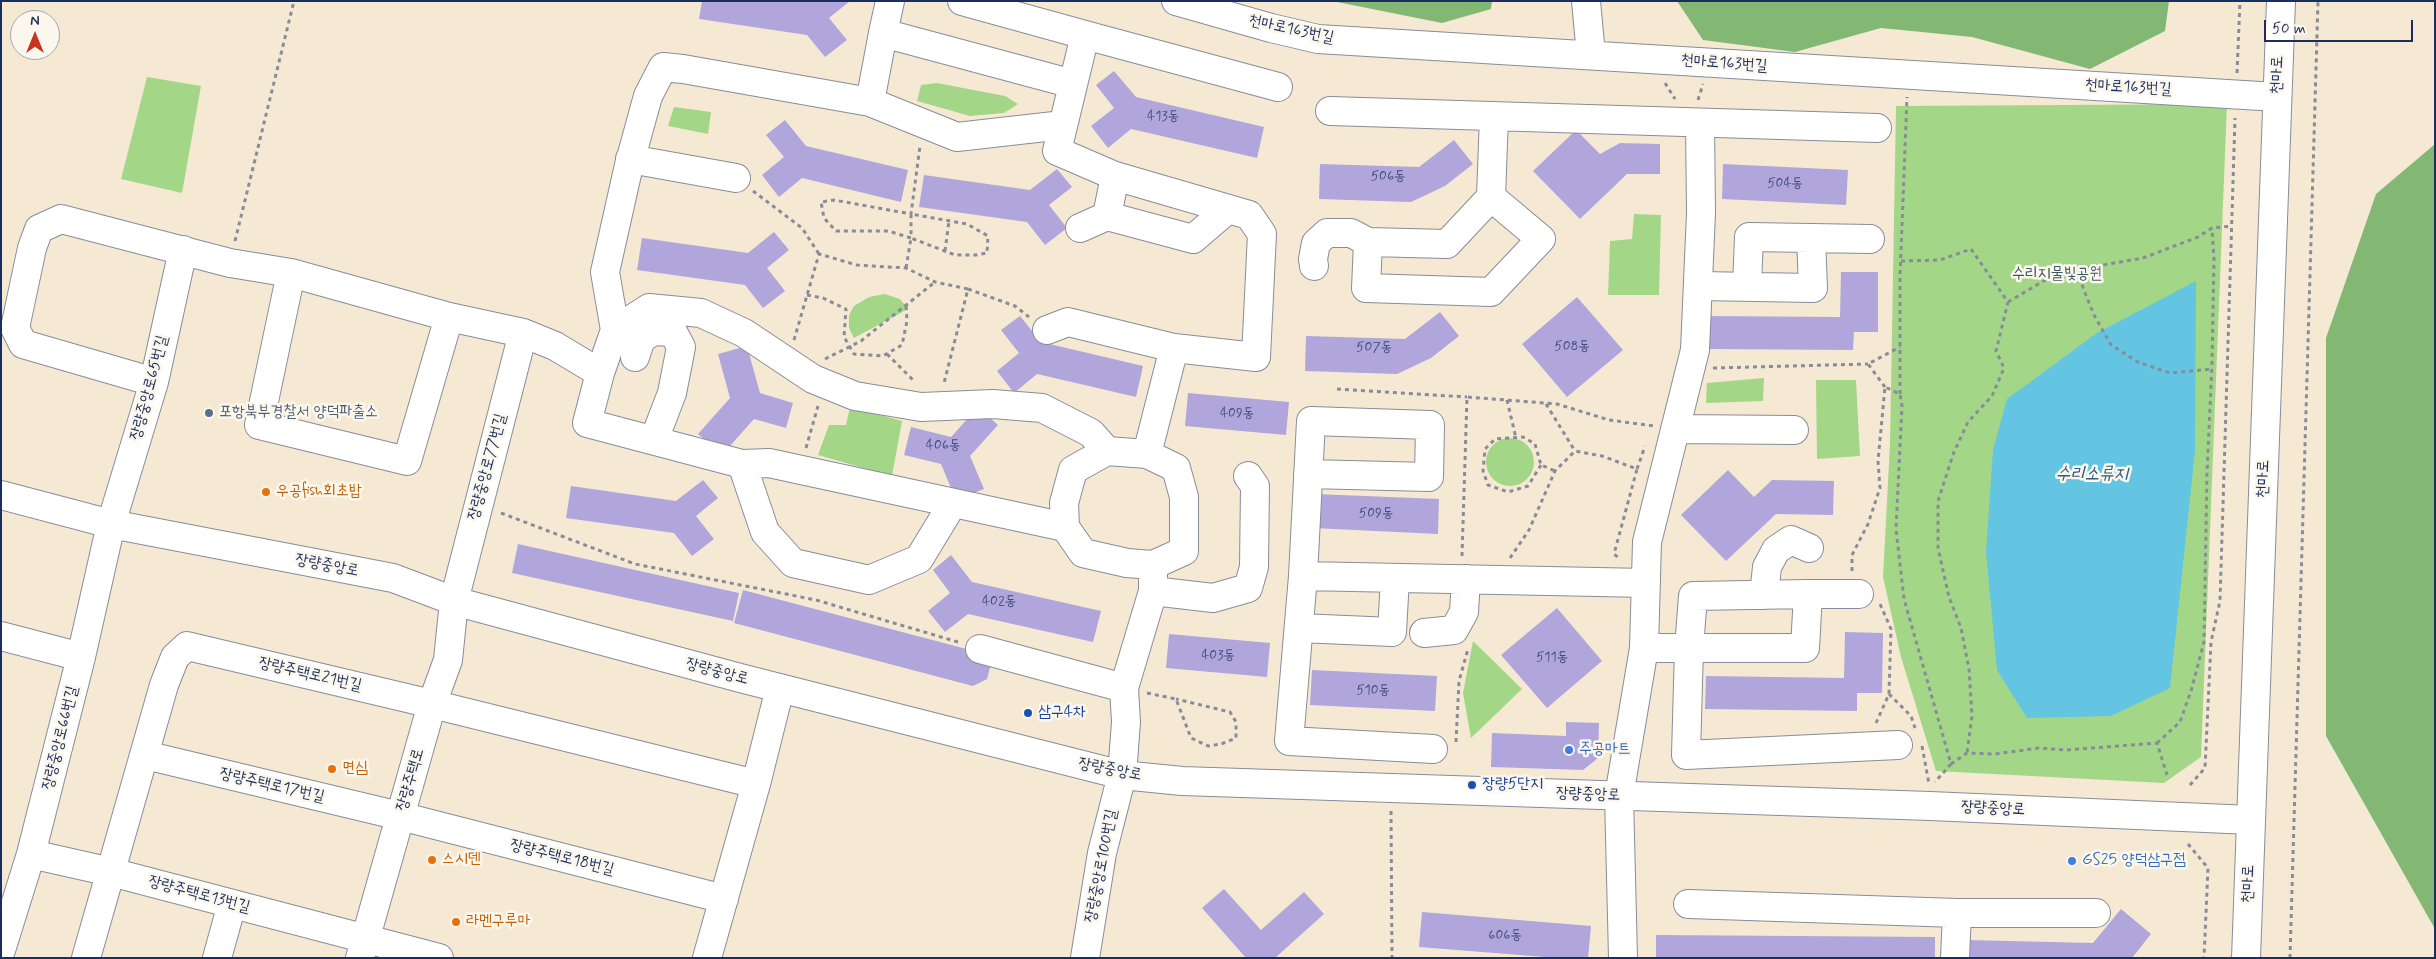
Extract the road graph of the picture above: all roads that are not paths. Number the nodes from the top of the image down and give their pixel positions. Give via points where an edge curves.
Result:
1 (890, 1) edge
2 (962, 1) edge
3 (1176, 1) edge
4 (1586, 1) edge
5 (2281, 1) edge
6 (883, 33) junction
7 (1085, 35) junction
8 (1591, 54) junction
9 (1073, 84) junction
10 (1278, 88) dead end
11 (2277, 97) junction
12 (870, 102) junction
13 (1330, 112) dead end
14 (1494, 116) junction
15 (1700, 123) junction
16 (1063, 125) junction
17 (1877, 128) dead end
18 (630, 159) junction
19 (1115, 176) junction
20 (736, 178) road end
21 (1492, 197) junction
22 (1228, 209) junction
23 (1107, 216) junction
24 (1080, 228) dead end
25 (1812, 238) junction
26 (1870, 239) dead end
27 (1368, 242) junction
28 (183, 250) junction
29 (1314, 266) dead end
30 (291, 272) junction
31 (1699, 286) junction
32 (1747, 286) junction
33 (449, 317) junction
34 (615, 330) junction
35 (1047, 330) road end
36 (523, 333) junction
37 (1174, 348) junction
38 (635, 357) dead end
39 (600, 373) junction
40 (154, 382) junction
41 (1675, 429) junction
42 (1794, 430) dead end
43 (654, 440) junction
44 (1107, 451) junction
45 (1147, 454) junction
46 (742, 464) junction
47 (1308, 474) dead end
48 (1248, 476) dead end
49 (1, 495) edge
50 (953, 503) junction
51 (111, 524) junction
52 (1065, 527) junction
53 (1809, 548) dead end
54 (1303, 576) junction
55 (1153, 578) junction
56 (1395, 578) junction
57 (1464, 580) junction
58 (1646, 583) junction
59 (1808, 594) junction
60 (1855, 594) road end
61 (1764, 595) junction
62 (454, 601) junction
63 (1300, 628) junction
64 (1424, 634) dead end
65 (1, 636) edge
66 (1644, 648) junction
67 (1689, 648) junction
68 (980, 649) road end
69 (81, 656) junction
70 (780, 688) junction
71 (1124, 688) junction
72 (432, 704) junction
73 (1898, 745) dead end
74 (1444, 747) road end
75 (144, 755) junction
76 (1122, 775) junction
77 (756, 784) junction
78 (1619, 796) junction
79 (400, 816) junction
80 (2251, 820) junction
81 (31, 854) junction
82 (111, 872) junction
83 (724, 899) junction
84 (232, 904) junction
85 (1688, 904) dead end
86 (1957, 913) junction
87 (2096, 913) dead end
88 (363, 948) edge
89 (1, 950) edge
90 (86, 958) edge
91 (217, 958) edge
92 (439, 958) edge
93 (707, 958) edge
94 (1085, 958) edge
95 (1623, 958) edge
96 (1955, 958) edge
97 (2246, 958) edge

1 - 6 street
2 - 7 street
3 - 8 street, 천마로163번길 via 1318,39
4 - 8 street
5 - 11 street, 천마로
6 - 9 street
6 - 12 street
7 - 9 street
7 - 10 street
8 - 11 street, 천마로163번길
9 - 16 street
11 - 80 street, 천마로
12 - 16 street via 957,137
12 - 18 street via 662,67 648,96
13 - 14 street
14 - 15 street
14 - 21 street
15 - 17 street
15 - 31 street
16 - 19 street via 1057,151
18 - 20 street
18 - 34 street via 604,272
19 - 22 street
19 - 23 street
21 - 27 street via 1447,244
21 - 27 street via 1548,246 1491,292 1366,288
22 - 23 street via 1193,239
22 - 37 street via 1249,215 1262,234 1256,357
23 - 24 street
25 - 26 street
25 - 32 street via 1749,237
25 - 32 street via 1813,288
27 - 29 street via 1351,233 1326,233 1316,243
28 - 30 street via 230,263
28 - 40 street, 장량중앙로65번길
28 - 40 street via 61,219 39,229 16,319 15,328 23,344
30 - 33 street
30 - 33 street via 259,425 407,461
31 - 32 street
31 - 41 street via 1695,350
33 - 36 street
34 - 39 street
34 - 44 street via 649,308 701,313 744,333 805,372 855,396 920,407 993,404 1042,408 1091,433
35 - 37 street via 1068,322
36 - 39 street via 555,346
36 - 62 street, 장량중앙로77번길
37 - 45 street
38 - 43 street via 642,339 653,332 673,332 681,347 672,393
39 - 43 street via 587,423
40 - 51 street, 장량중앙로65번길
41 - 42 street
41 - 58 street via 1647,542
43 - 46 street
44 - 45 street
44 - 52 street via 1073,470 1064,503
45 - 55 street via 1176,468 1184,497 1184,551
46 - 50 street via 769,463
46 - 50 street via 765,532 793,563 869,580 919,559
47 - 54 street
48 - 55 street via 1255,486 1254,567 1248,588 1213,598
49 - 51 street, 장량중앙로
50 - 52 street
51 - 62 street, 장량중앙로 via 393,578
51 - 69 street, 장량중앙로66번길
52 - 55 street via 1083,554 1127,563
53 - 61 street via 1791,540 1776,550 1767,567
54 - 56 street
54 - 63 street
55 - 71 street
56 - 57 street
56 - 63 street via 1392,632
57 - 58 street
57 - 64 street via 1464,612 1454,630
58 - 66 street
59 - 60 street
59 - 61 street
59 - 67 street via 1805,648
61 - 67 street via 1693,596
62 - 70 street, 장량중앙로
62 - 72 street, 장량주택로 via 448,660
63 - 74 street via 1289,741
65 - 69 street
66 - 67 street
66 - 78 street
67 - 73 street via 1686,755
68 - 71 street
69 - 81 street, 장량중앙로66번길
70 - 76 street, 장량중앙로
70 - 77 street
71 - 76 street, 장량중앙로100번길 via 1126,722
72 - 75 street, 장량주택로21번길 via 187,646 175,656
72 - 77 street, 장량주택로21번길
72 - 79 street, 장량주택로
75 - 79 street, 장량주택로17번길
75 - 82 street
76 - 78 street, 장량중앙로 via 1182,781
76 - 94 street, 장량중앙로100번길 via 1102,854
77 - 83 street
78 - 80 street, 장량중앙로
78 - 95 street
79 - 83 street, 장량주택로18번길
79 - 88 street, 장량주택로
80 - 97 street, 천마로
81 - 82 street, 장량주택로13번길
81 - 89 street, 장량중앙로66번길
82 - 84 street, 장량주택로13번길
82 - 90 street
83 - 93 street
84 - 88 street, 장량주택로13번길
84 - 91 street
85 - 86 street
86 - 87 street
86 - 96 street
88 - 92 street, 장량주택로13번길

